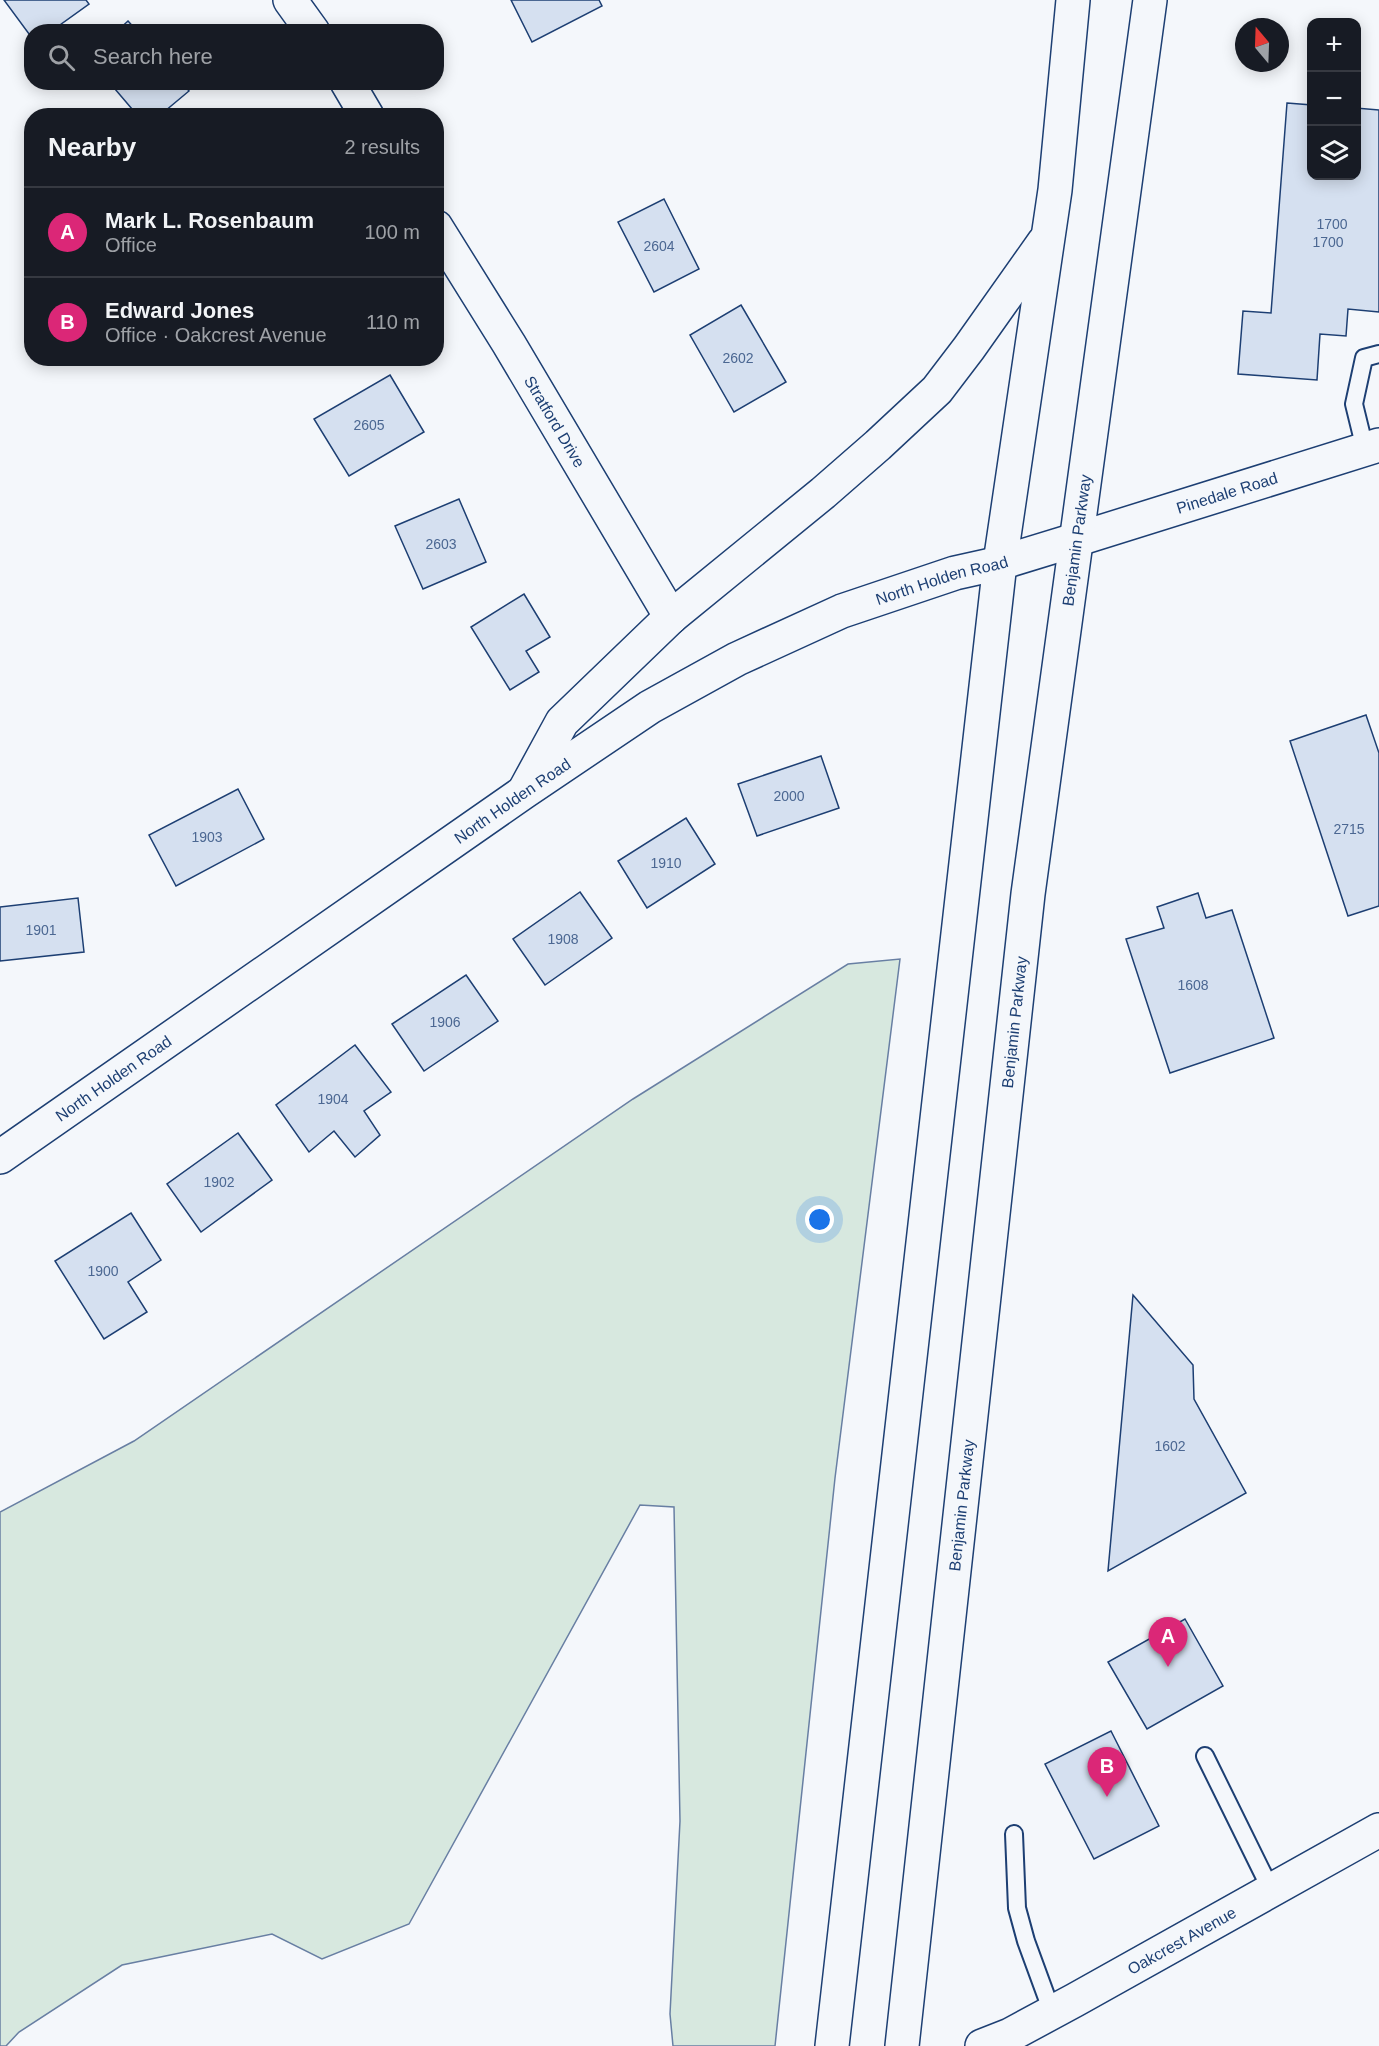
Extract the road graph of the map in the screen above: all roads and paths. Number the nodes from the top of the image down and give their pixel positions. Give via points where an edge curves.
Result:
1 (290, 0) edge
2 (1073, 0) edge
3 (1150, 0) edge
4 (307, 24) edge
5 (352, 90) edge
6 (362, 108) edge
7 (1048, 236) junction
8 (444, 240) edge
9 (1379, 354) edge
10 (1372, 447) edge
11 (1075, 540) junction
12 (1000, 562) junction
13 (671, 617) junction
14 (524, 792) junction
15 (0, 1157) edge
16 (1205, 1756) dead end
17 (1379, 1830) edge
18 (1014, 1834) dead end
19 (1271, 1890) junction
20 (1052, 2012) junction
21 (832, 2046) edge
22 (902, 2046) edge
23 (982, 2046) edge

1 - 4 main road
2 - 7 main road
3 - 11 main road, Benjamin Parkway
5 - 6 main road
7 - 12 main road
7 - 13 main road via 937,390 823,493
8 - 13 main road, Stratford Drive
9 - 10 lane via 1364,358 1354,404
10 - 11 main road, Pinedale Road
11 - 12 main road, North Holden Road
11 - 22 main road, Benjamin Parkway via 1028,894
12 - 14 main road, North Holden Road via 842,611 736,659 650,707
12 - 21 main road
13 - 14 main road via 562,722
14 - 15 main road, North Holden Road
16 - 19 lane
17 - 19 main road, Oakcrest Avenue
18 - 20 lane via 1017,1908
19 - 20 main road, Oakcrest Avenue
20 - 23 main road, Oakcrest Avenue

